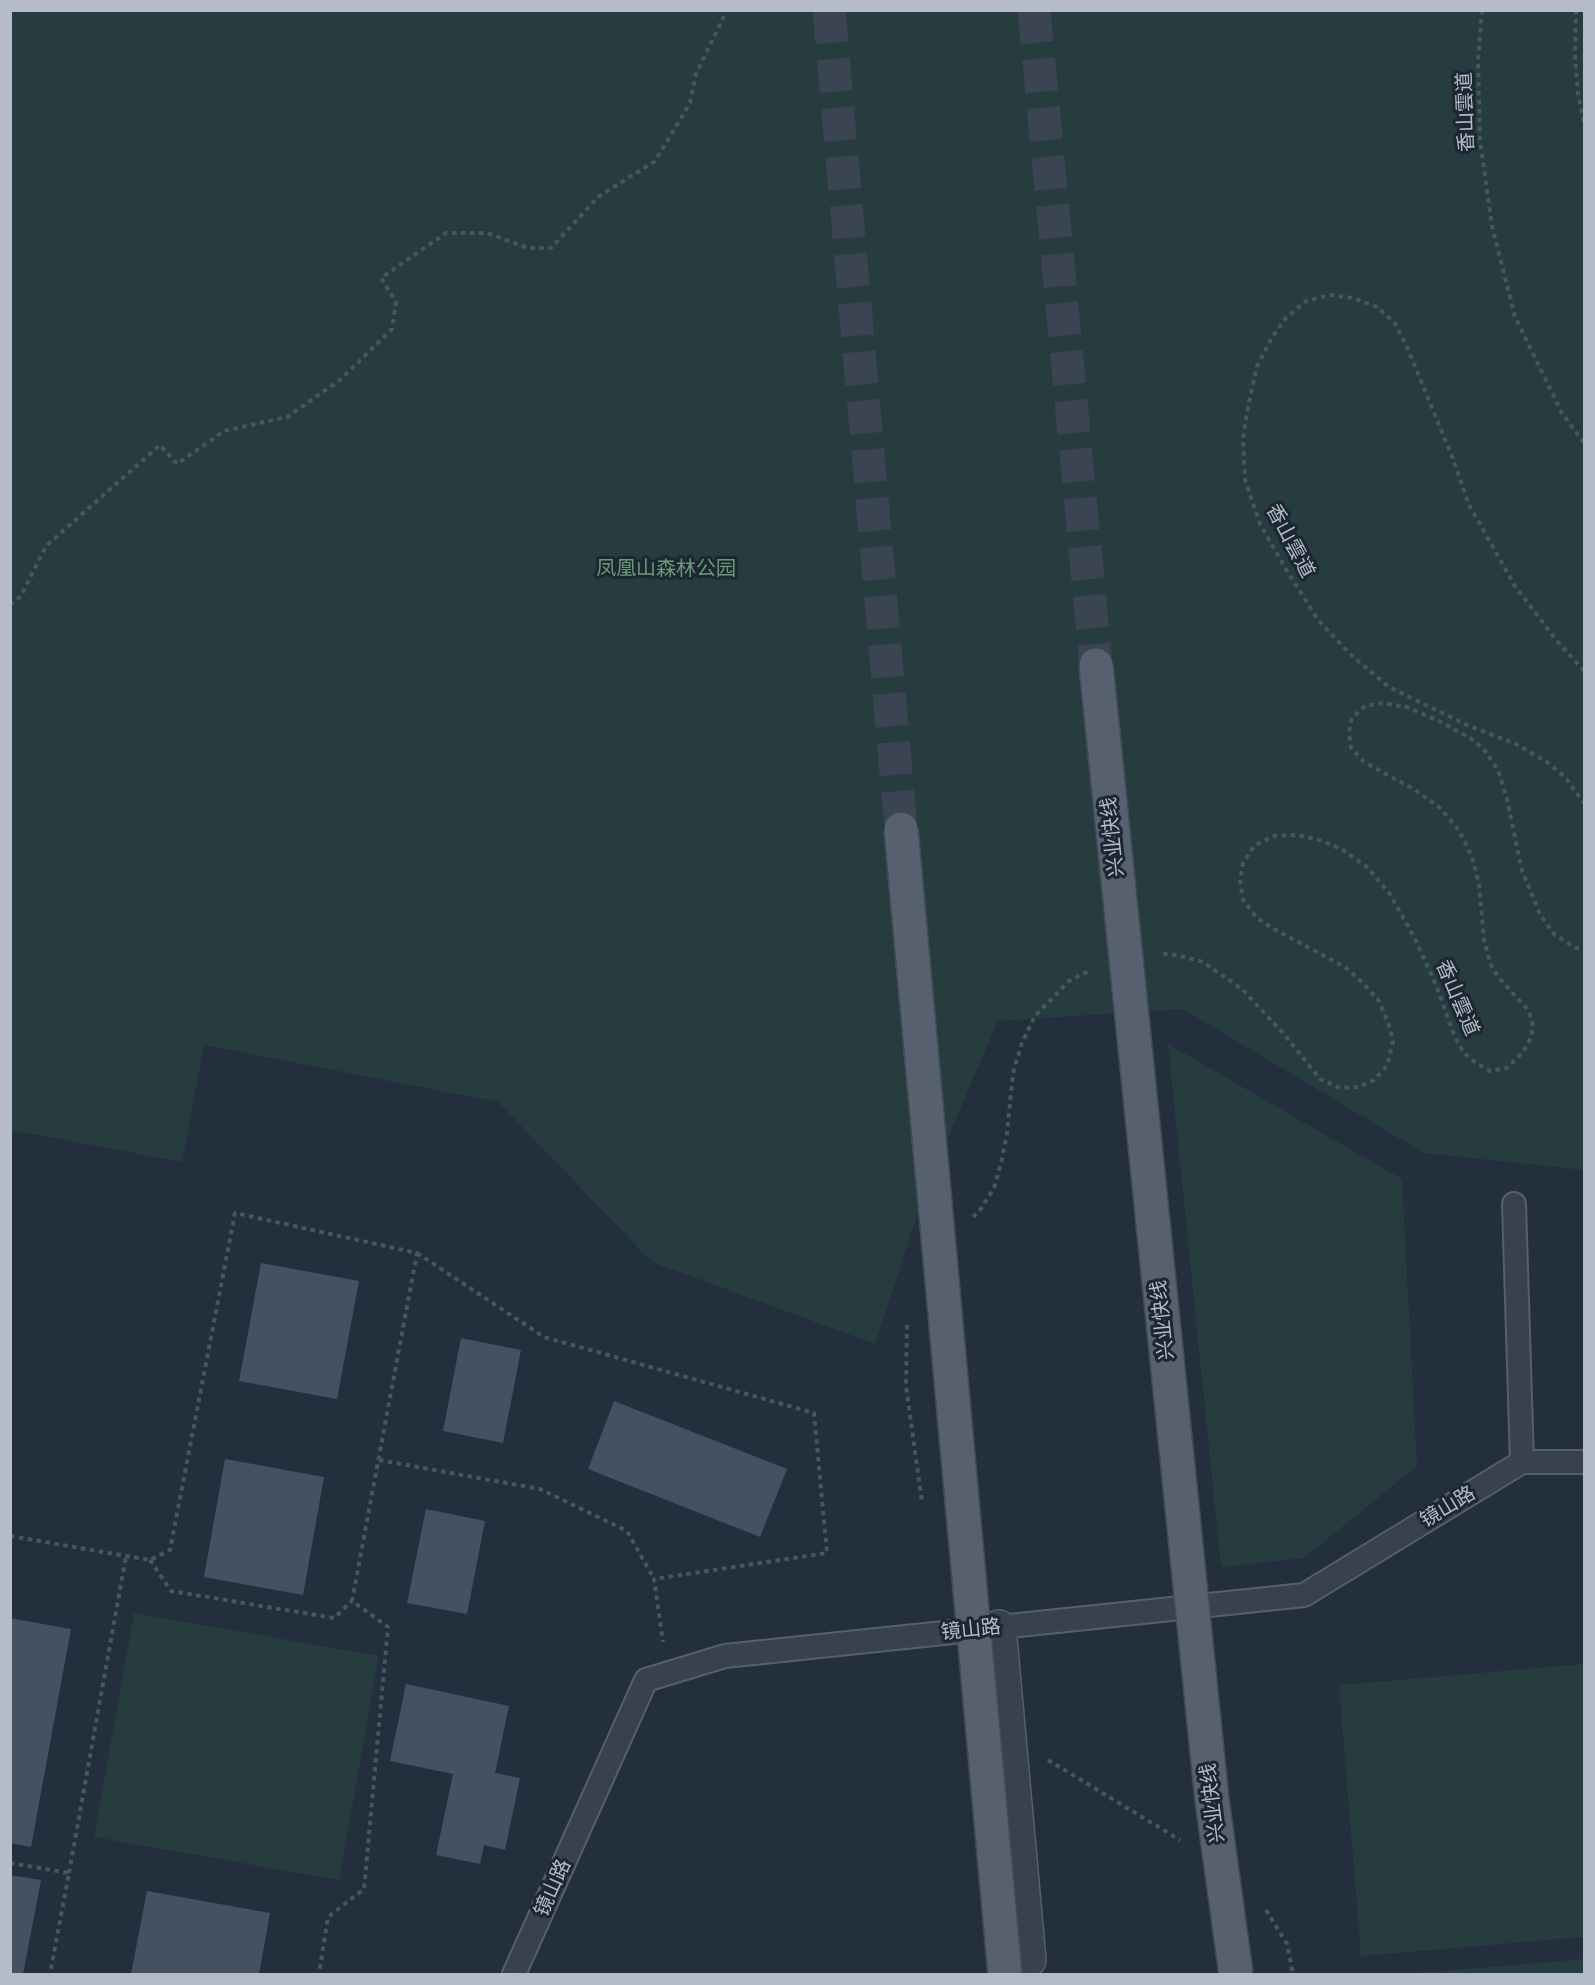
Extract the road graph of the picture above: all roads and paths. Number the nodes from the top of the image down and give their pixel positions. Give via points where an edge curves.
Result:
1 (727, 10) edge
2 (1482, 10) edge
3 (1576, 10) edge
4 (1584, 123) edge
5 (1584, 443) edge
6 (10, 605) edge
7 (1096, 665) tunnel mouth
8 (1584, 671) edge
9 (1584, 803) edge
10 (901, 829) tunnel mouth
11 (1584, 951) edge
12 (1156, 954) dead end
13 (1096, 967) dead end
14 (1514, 1204) dead end
15 (972, 1218) dead end
16 (417, 1253) junction
17 (907, 1323) dead end
18 (379, 1460) junction
19 (1522, 1462) junction
20 (1584, 1462) edge
21 (922, 1504) dead end
22 (10, 1536) edge
23 (126, 1556) junction
24 (150, 1560) junction
25 (654, 1579) junction
26 (352, 1600) junction
27 (999, 1627) junction
28 (668, 1674) junction
29 (1009, 1736) junction
30 (1182, 1841) dead end
31 (10, 1863) edge
32 (69, 1873) junction
33 (1264, 1907) dead end
34 (1017, 1967) edge
35 (50, 1974) edge
36 (319, 1974) edge
37 (514, 1974) edge
38 (1236, 1974) edge
39 (1293, 1974) edge

1 - 6 path via 696,74 690,104 655,161 598,197 551,248 528,248 487,233 446,233 381,278 396,302 392,329 340,380 287,417 224,431 177,464 160,444 46,546 21,596
2 - 5 path, 香山雲道 via 1480,140 1492,226 1515,317 1562,413
3 - 4 path via 1575,56
7 - 38 main road, 兴业快线, bridge via 1211,1788
8 - 9 path, 香山雲道 via 1515,586 1469,505 1394,322 1377,307 1353,298 1330,295 1306,301 1285,319 1271,339 1257,366 1249,402 1243,438 1245,480 1260,525 1318,620 1351,655 1389,687 1547,762 1565,777
10 - 34 main road, bridge
11 - 12 path, 香山雲道 via 1555,935 1541,916 1522,871 1497,770 1483,748 1441,722 1407,707 1383,703 1365,706 1352,718 1351,748 1364,762 1438,807 1459,830 1479,884 1490,963 1529,1011 1533,1026 1523,1052 1507,1068 1490,1071 1463,1052 1415,939 1390,894 1367,867 1320,840 1273,836 1254,846 1243,863 1243,900 1257,918 1272,928 1345,967 1379,1001 1393,1042 1387,1066 1374,1080 1359,1087 1340,1088 1320,1079 1242,989 1203,963
13 - 15 path via 1069,981 1035,1016 1013,1073 1000,1169 994,1188
14 - 19 lane
16 - 18 path
16 - 24 path via 235,1213 170,1550
16 - 25 path via 544,1337 814,1413 826,1554
17 - 21 path via 906,1386
18 - 25 path via 540,1489 627,1531
18 - 26 path
19 - 20 lane
19 - 27 lane, 镜山路 via 1304,1595
22 - 23 path
23 - 24 path
23 - 32 path
24 - 26 path via 171,1591 333,1618
25 - 28 path
26 - 36 path via 388,1627 364,1889 328,1917
27 - 28 lane, 镜山路 via 725,1656
27 - 29 street
28 - 37 lane, 镜山路 via 646,1680
29 - 30 path
29 - 34 street
31 - 32 path
32 - 35 path
33 - 39 path via 1287,1944

